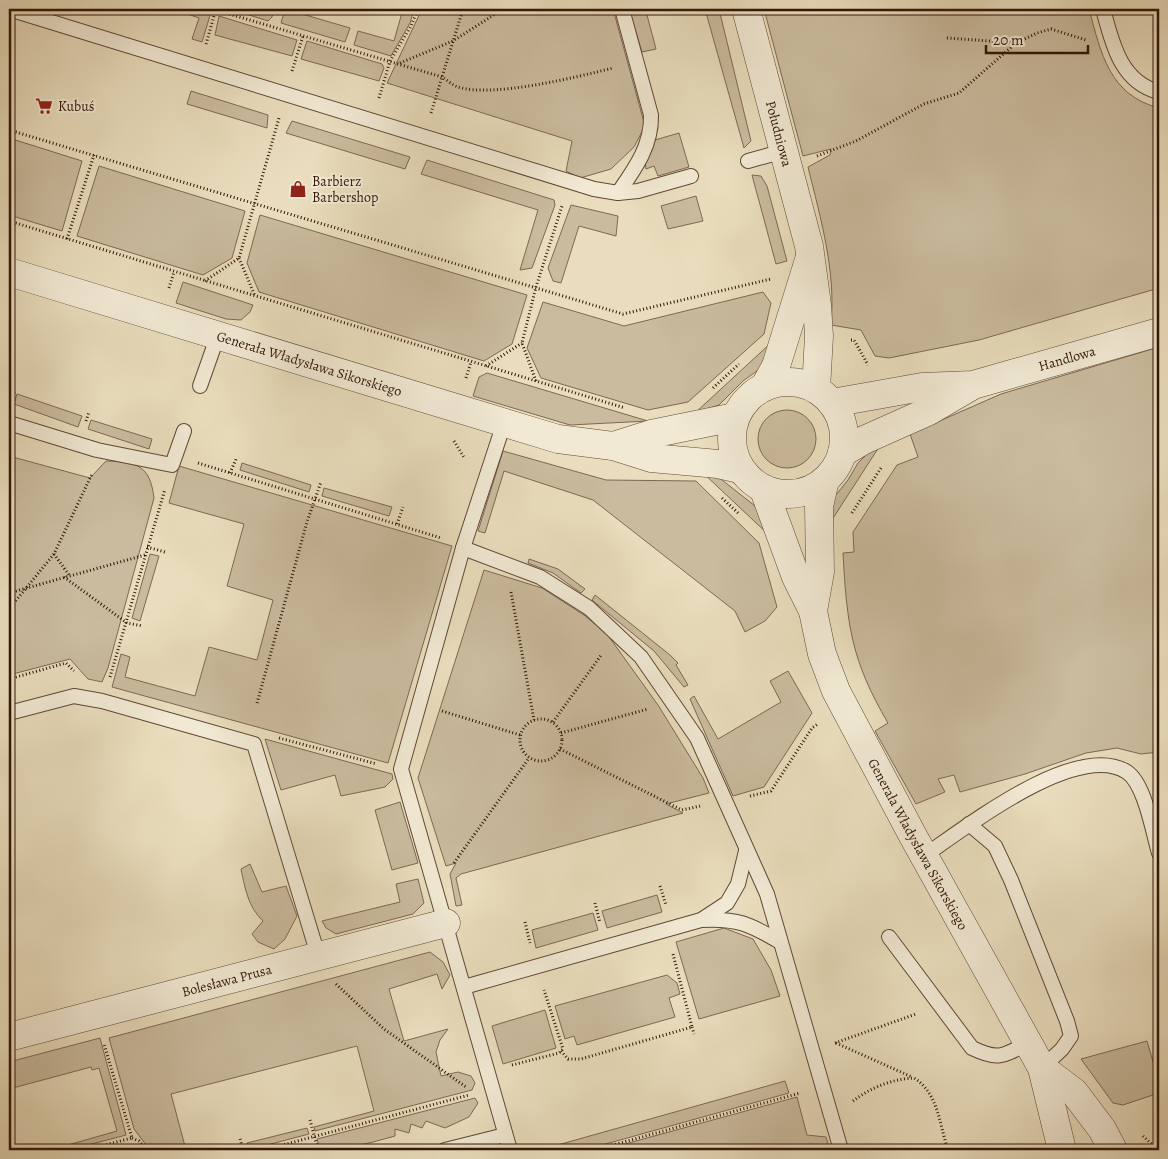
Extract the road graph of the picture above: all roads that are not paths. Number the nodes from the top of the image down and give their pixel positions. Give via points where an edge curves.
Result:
1 (9, 9) edge
2 (622, 9) edge
3 (746, 9) edge
4 (1103, 9) edge
5 (1159, 92) edge
6 (786, 157) junction
7 (748, 161) dead end
8 (691, 176) dead end
9 (618, 194) junction
10 (810, 258) junction
11 (9, 272) edge
12 (1159, 332) edge
13 (218, 335) junction
14 (974, 385) junction
15 (200, 386) dead end
16 (765, 386) junction
17 (824, 396) junction
18 (735, 416) junction
19 (9, 423) edge
20 (504, 424) junction
21 (184, 431) dead end
22 (613, 446) junction
23 (842, 453) junction
24 (740, 468) junction
25 (825, 480) junction
26 (764, 490) junction
27 (463, 548) junction
28 (813, 611) junction
29 (9, 713) edge
30 (969, 824) junction
31 (746, 851) junction
32 (1159, 853) edge
33 (924, 856) junction
34 (702, 920) junction
35 (446, 923) junction
36 (889, 937) dead end
37 (780, 942) junction
38 (318, 955) junction
39 (464, 987) junction
40 (9, 1037) edge
41 (1029, 1042) junction
42 (1042, 1068) junction
43 (505, 1134) junction
44 (445, 1150) edge
45 (510, 1150) edge
46 (841, 1150) edge
47 (1062, 1150) edge
48 (1114, 1150) edge

1 - 9 lane
2 - 9 lane via 651,126 647,144
3 - 6 street, Południowa
4 - 5 lane via 1116,54 1126,70 1145,86
6 - 7 lane
6 - 10 street, Południowa
8 - 9 lane
10 - 16 street via 776,366
10 - 17 street, Południowa
11 - 13 street, Generała Władysława Sikorskiego
12 - 14 street, Handlowa
13 - 15 lane
13 - 20 street, Generała Władysława Sikorskiego
14 - 17 street, Handlowa
14 - 23 street, Handlowa via 929,412
16 - 17 street via 785,381 801,383
16 - 18 street via 747,399
17 - 23 street via 838,412 844,432
18 - 22 street, Generała Władysława Sikorskiego via 651,434
18 - 24 street via 732,443
19 - 21 lane via 97,450 172,465
20 - 22 street, Generała Władysława Sikorskiego via 558,439
20 - 27 lane
22 - 24 street, Generała Władysława Sikorskiego via 651,458
23 - 25 street
24 - 26 street
25 - 26 street via 796,494
25 - 28 street, Generała Władysława Sikorskiego via 819,506 820,572
26 - 28 street, Generała Władysława Sikorskiego via 796,577
27 - 31 lane via 540,577 589,608 641,657 697,738
27 - 35 lane via 401,769
28 - 33 street, Generała Władysława Sikorskiego via 822,654 844,708
29 - 38 lane via 74,696 104,696 254,744
30 - 32 lane via 1000,802 1041,782 1077,769 1104,765 1128,772 1139,787
30 - 33 lane
30 - 42 lane via 995,846 1067,1020 1071,1036
31 - 34 lane via 738,884 727,903
31 - 37 lane via 767,894
33 - 41 street, Generała Władysława Sikorskiego
34 - 37 lane via 727,919 751,924
34 - 39 lane
35 - 38 street, Bolesława Prusa
35 - 39 lane
36 - 41 lane via 972,1048 990,1057 1007,1054
37 - 46 lane
38 - 40 street, Bolesława Prusa
39 - 43 lane
41 - 42 street, Generała Władysława Sikorskiego
42 - 47 street, Generała Władysława Sikorskiego
42 - 48 street, Generała Władysława Sikorskiego via 1074,1092
43 - 44 lane
43 - 45 lane

